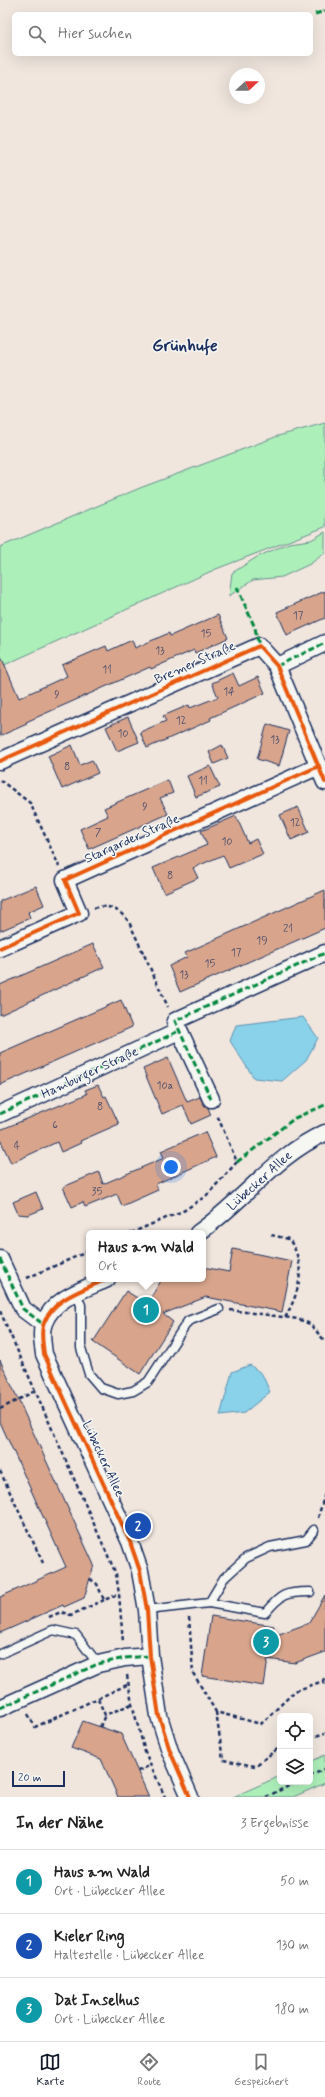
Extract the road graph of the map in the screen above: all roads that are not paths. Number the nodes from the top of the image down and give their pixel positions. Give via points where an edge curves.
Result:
1 (325, 644) edge
2 (277, 666) junction
3 (0, 761) edge
4 (319, 766) junction
5 (325, 782) edge
6 (0, 948) edge
7 (325, 953) edge
8 (177, 1026) junction
9 (211, 1099) road end
10 (0, 1114) edge
11 (325, 1133) edge
12 (202, 1230) edge
13 (0, 1259) edge
14 (100, 1282) edge
15 (76, 1293) junction
16 (219, 1309) road end
17 (43, 1324) junction
18 (314, 1530) road end
19 (310, 1592) dead end
20 (209, 1603) junction
21 (147, 1610) junction
22 (0, 1654) edge
23 (150, 1656) junction
24 (98, 1664) junction
25 (0, 1708) edge
26 (190, 1797) edge

1 - 2 street
2 - 3 street, Bremer Straße via 259,646
2 - 4 street, Bremer Straße
4 - 5 street, Bremer Straße
4 - 6 street, Stargarder Straße via 65,880 79,913
7 - 8 street, Hamburger Straße
8 - 9 street
8 - 10 street, Hamburger Straße
11 - 12 street, Lübecker Allee via 298,1148 271,1169
13 - 17 street via 23,1309
14 - 15 street
15 - 16 lane via 81,1305 81,1348 89,1374 101,1388 118,1394 133,1391 148,1382 188,1321
15 - 17 street via 52,1310
17 - 21 street, Lübecker Allee via 44,1354 130,1542 140,1571
18 - 20 lane via 306,1540 270,1547 246,1558 224,1578
19 - 20 lane via 290,1592 276,1600 265,1614
20 - 21 lane
21 - 23 street, Lübecker Allee
22 - 24 lane via 53,1630 76,1635
23 - 24 street
23 - 26 street, Lübecker Allee via 158,1716
24 - 25 street

